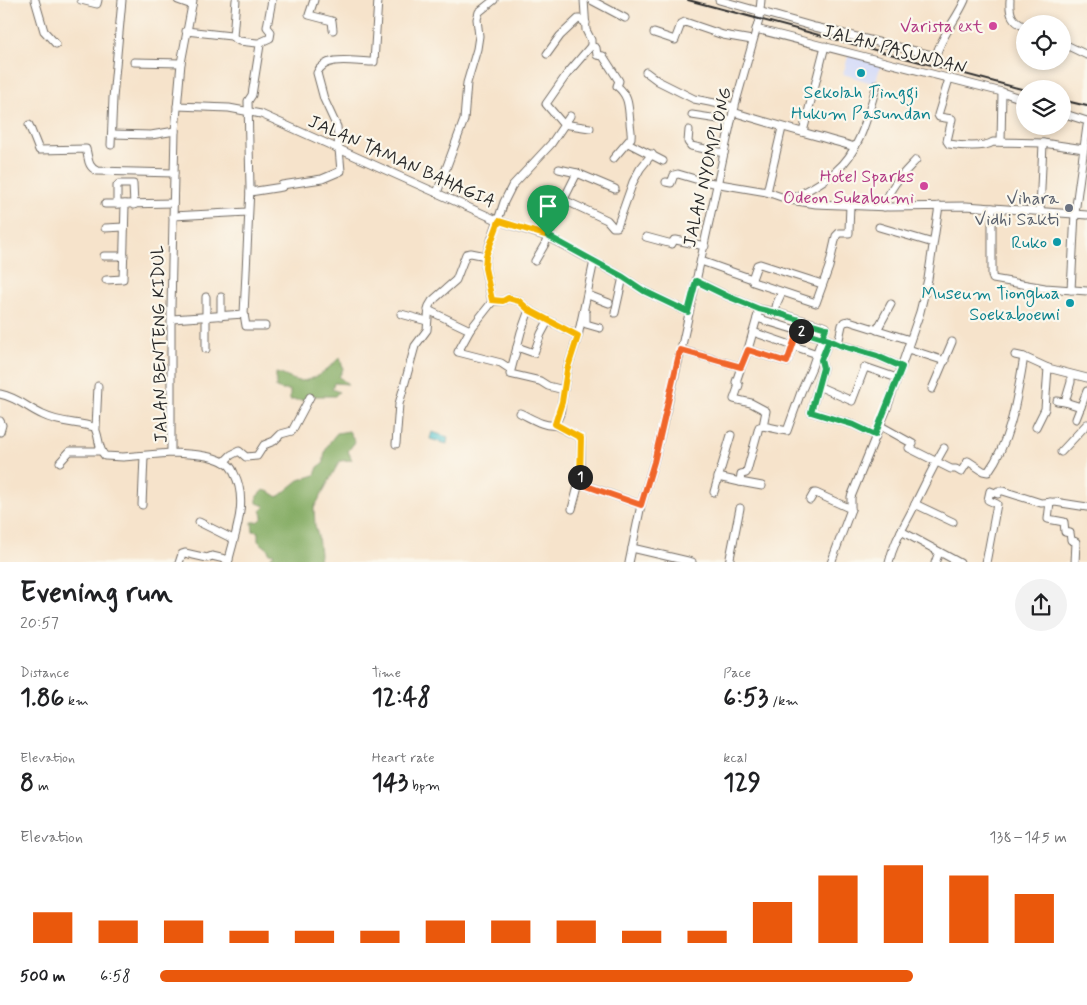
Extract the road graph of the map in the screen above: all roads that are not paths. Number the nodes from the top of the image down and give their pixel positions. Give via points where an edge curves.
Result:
1 (35, 0) edge
2 (81, 0) edge
3 (98, 0) edge
4 (122, 0) edge
5 (178, 0) edge
6 (236, 0) edge
7 (272, 0) edge
8 (314, 0) edge
9 (378, 0) edge
10 (494, 0) edge
11 (584, 0) edge
12 (591, 0) edge
13 (719, 0) edge
14 (761, 0) edge
15 (964, 0) edge
16 (1010, 0) edge
17 (193, 3) edge
18 (760, 12) junction
19 (625, 18) dead end
20 (586, 23) junction
21 (1016, 23) edge
22 (756, 28) junction
23 (333, 30) dead end
24 (186, 31) junction
25 (654, 33) dead end
26 (233, 37) junction
27 (752, 40) junction
28 (259, 43) junction
29 (56, 44) dead end
30 (591, 46) junction
31 (825, 46) junction
32 (1071, 47) edge
33 (547, 54) dead end
34 (1087, 55) edge
35 (134, 62) dead end
36 (181, 63) junction
37 (646, 72) dead end
38 (949, 79) junction
39 (877, 84) dead end
40 (1002, 92) junction
41 (1016, 97) edge
42 (177, 106) junction
43 (734, 109) junction
44 (248, 111) junction
45 (692, 115) dead end
46 (570, 116) dead end
47 (1071, 116) edge
48 (731, 121) junction
49 (1087, 121) edge
50 (564, 124) junction
51 (29, 125) dead end
52 (1087, 126) edge
53 (590, 128) dead end
54 (782, 128) junction
55 (689, 130) dead end
56 (175, 131) junction
57 (803, 132) junction
58 (112, 134) junction
59 (1001, 142) junction
60 (628, 143) junction
61 (1043, 143) junction
62 (111, 145) dead end
63 (855, 147) junction
64 (1084, 149) junction
65 (340, 150) junction
66 (724, 153) junction
67 (652, 154) junction
68 (613, 159) dead end
69 (916, 160) dead end
70 (663, 161) dead end
71 (558, 169) dead end
72 (174, 173) junction
73 (577, 173) junction
74 (666, 182) dead end
75 (717, 184) junction
76 (615, 189) dead end
77 (250, 192) junction
78 (547, 192) dead end
79 (767, 192) junction
80 (437, 193) junction
81 (564, 199) junction
82 (790, 200) junction
83 (173, 203) junction
84 (105, 204) dead end
85 (121, 204) junction
86 (134, 205) junction
87 (850, 205) junction
88 (939, 206) junction
89 (884, 207) junction
90 (992, 208) junction
91 (1040, 211) junction
92 (248, 212) junction
93 (1075, 213) junction
94 (1087, 215) edge
95 (172, 216) junction
96 (499, 221) junction
97 (124, 227) junction
98 (879, 227) dead end
99 (105, 228) dead end
100 (548, 236) junction
101 (646, 237) dead end
102 (933, 243) junction
103 (705, 246) junction
104 (104, 256) dead end
105 (124, 256) junction
106 (486, 256) junction
107 (701, 261) junction
108 (534, 262) dead end
109 (595, 262) junction
110 (623, 277) junction
111 (106, 280) dead end
112 (752, 280) junction
113 (696, 281) junction
114 (822, 284) junction
115 (1071, 290) junction
116 (1087, 291) edge
117 (782, 292) junction
118 (588, 295) junction
119 (221, 296) dead end
120 (206, 297) dead end
121 (492, 300) junction
122 (609, 303) dead end
123 (891, 304) dead end
124 (759, 309) junction
125 (428, 310) junction
126 (529, 310) junction
127 (688, 312) junction
128 (776, 312) junction
129 (615, 313) dead end
130 (244, 314) junction
131 (401, 314) dead end
132 (221, 316) junction
133 (206, 318) junction
134 (757, 318) junction
135 (172, 319) junction
136 (427, 321) junction
137 (548, 321) junction
138 (265, 326) dead end
139 (600, 328) dead end
140 (470, 330) junction
141 (798, 330) junction
142 (877, 330) junction
143 (753, 332) junction
144 (578, 336) junction
145 (826, 339) junction
146 (910, 340) junction
147 (952, 342) dead end
148 (838, 343) junction
149 (792, 345) junction
150 (517, 347) junction
151 (206, 349) dead end
152 (908, 349) junction
153 (680, 350) junction
154 (748, 350) junction
155 (817, 354) junction
156 (1015, 355) dead end
157 (1024, 357) junction
158 (945, 361) junction
159 (741, 367) junction
160 (902, 367) junction
161 (1048, 368) junction
162 (510, 370) junction
163 (1071, 375) junction
164 (897, 378) junction
165 (1087, 378) edge
166 (98, 386) dead end
167 (818, 386) junction
168 (932, 389) dead end
169 (564, 390) junction
170 (1087, 391) edge
171 (0, 394) edge
172 (310, 397) dead end
173 (1081, 407) junction
174 (520, 413) dead end
175 (1076, 419) dead end
176 (0, 421) edge
177 (1087, 424) edge
178 (556, 425) junction
179 (879, 425) junction
180 (762, 426) junction
181 (1036, 427) dead end
182 (96, 428) junction
183 (0, 432) edge
184 (731, 435) dead end
185 (875, 435) junction
186 (396, 444) dead end
187 (944, 448) dead end
188 (100, 451) junction
189 (171, 452) junction
190 (1061, 452) dead end
191 (144, 456) junction
192 (60, 462) dead end
193 (224, 462) junction
194 (936, 462) junction
195 (718, 477) junction
196 (740, 482) junction
197 (578, 483) junction
198 (762, 486) dead end
199 (714, 492) dead end
200 (810, 500) dead end
201 (1050, 502) junction
202 (915, 504) junction
203 (142, 505) dead end
204 (641, 505) junction
205 (1087, 507) edge
206 (740, 508) dead end
207 (572, 509) dead end
208 (851, 509) junction
209 (199, 522) dead end
210 (953, 522) dead end
211 (901, 531) junction
212 (233, 539) junction
213 (632, 548) junction
214 (939, 552) junction
215 (207, 560) edge
216 (228, 561) edge
217 (179, 562) edge
218 (629, 562) edge
219 (692, 562) edge
220 (730, 562) edge
221 (831, 562) edge
222 (888, 562) edge
223 (935, 562) edge
224 (960, 562) edge
225 (986, 562) edge
226 (1074, 562) edge

1 - 29 street via 44,30
2 - 3 street via 95,5
4 - 58 street
5 - 17 street
6 - 26 street
7 - 28 street via 267,27 270,40
8 - 23 street via 308,15 332,21
9 - 65 street via 374,62 339,60 322,67 317,73 322,94 337,127
10 - 80 street via 477,19 479,36 468,83 464,120
11 - 20 street
12 - 19 street
13 - 18 street
14 - 18 street, JALAN NYOMPLONG
15 - 18 street via 936,56
16 - 21 street via 1010,14
17 - 24 street, JALAN BENTENG KIDUL
18 - 22 street, JALAN NYOMPLONG
20 - 30 street
20 - 33 street via 578,19
22 - 27 street, JALAN NYOMPLONG
22 - 31 street, JALAN PASUNDAN
24 - 26 street
24 - 36 street, JALAN BENTENG KIDUL
25 - 27 street via 675,40 684,22 723,35
26 - 28 street via 240,42
27 - 43 street, JALAN NYOMPLONG
28 - 44 street
30 - 50 street via 546,104
30 - 60 street via 611,66 619,81 617,86 623,90 627,100 632,133
31 - 38 street, JALAN PASUNDAN
31 - 57 street
32 - 34 street
35 - 36 street
36 - 42 street, JALAN BENTENG KIDUL
37 - 43 street via 694,99
38 - 40 street, JALAN PASUNDAN
38 - 59 street via 938,114 952,120 948,142 953,145
39 - 63 street
40 - 41 street, JALAN PASUNDAN
40 - 59 street
42 - 44 street, JALAN TAMAN BAHAGIA
42 - 56 street, JALAN BENTENG KIDUL
43 - 48 street, JALAN NYOMPLONG
43 - 54 street
44 - 65 street, JALAN TAMAN BAHAGIA
44 - 77 street
45 - 48 street
46 - 50 street
47 - 49 street
48 - 66 street, JALAN NYOMPLONG
50 - 53 street
50 - 96 street via 551,144 512,186
51 - 72 street via 39,150 86,149 91,168 98,171
52 - 64 street
54 - 57 street
54 - 79 street
55 - 66 street via 689,145
56 - 58 street via 151,135
56 - 72 street, JALAN BENTENG KIDUL
57 - 63 street
58 - 62 street
59 - 61 street
60 - 67 street
60 - 68 street
61 - 64 street
61 - 91 street
63 - 82 street via 838,170
64 - 93 street
65 - 77 street via 340,172 307,182
65 - 80 street, JALAN TAMAN BAHAGIA
66 - 75 street, JALAN NYOMPLONG
67 - 70 street
67 - 81 street via 633,182 617,227
69 - 89 street via 892,187
71 - 73 street
72 - 83 street, JALAN BENTENG KIDUL
73 - 76 street
73 - 81 street
74 - 75 street via 671,182 678,174
75 - 79 street
75 - 103 street, JALAN NYOMPLONG
77 - 92 street
78 - 81 street
79 - 82 street
80 - 96 street, JALAN TAMAN BAHAGIA
81 - 100 street
82 - 87 street
83 - 86 street
83 - 95 street, JALAN BENTENG KIDUL
84 - 85 street
85 - 86 street
85 - 86 street via 118,184 130,184 134,186
85 - 97 street
87 - 89 street
87 - 114 street via 850,231 836,236
88 - 89 street
88 - 90 street
88 - 102 street
90 - 91 street
90 - 115 street via 993,279
91 - 93 street
92 - 95 street
92 - 130 street
93 - 94 street
93 - 115 street
95 - 135 street, JALAN BENTENG KIDUL
96 - 100 street, JALAN TAMAN BAHAGIA
96 - 106 street
97 - 99 street
97 - 105 street
98 - 102 street
100 - 108 street
100 - 109 street, JALAN TAMAN BAHAGIA
101 - 103 street via 672,244 676,240
102 - 146 street via 924,299
103 - 107 street, JALAN NYOMPLONG
104 - 105 street
105 - 111 street via 123,279
106 - 121 street via 485,268
106 - 125 street via 466,254 456,280 432,301
107 - 112 street
107 - 113 street, JALAN NYOMPLONG
109 - 110 street, JALAN TAMAN BAHAGIA
109 - 118 street
109 - 144 street
110 - 127 street, JALAN TAMAN BAHAGIA
110 - 129 street
112 - 114 street via 756,265 760,264
112 - 117 street
113 - 124 street
113 - 127 street, JALAN NYOMPLONG
114 - 117 street via 816,303
115 - 116 street
117 - 128 street
118 - 122 street
118 - 139 street via 586,324
119 - 132 street
120 - 133 street
121 - 126 street via 512,299
121 - 140 street
123 - 142 street
124 - 128 street
124 - 134 street
125 - 136 street
125 - 140 street
126 - 137 street
126 - 150 street
127 - 153 street, JALAN NYOMPLONG
128 - 145 street via 826,328
130 - 132 street
130 - 138 street via 246,326
131 - 136 street
132 - 133 street
133 - 135 street
133 - 151 street
134 - 141 street
134 - 143 street
135 - 189 street, JALAN BENTENG KIDUL
136 - 186 street via 426,331 415,346 399,404
137 - 144 street
137 - 150 street via 534,353
140 - 162 street via 459,353 501,363
141 - 145 street
141 - 149 street
142 - 146 street
142 - 148 street via 846,321
143 - 149 street
143 - 154 street
144 - 169 street
145 - 148 street
145 - 155 street
145 - 167 street
146 - 152 street
147 - 158 street
148 - 160 street
149 - 154 street via 787,362
149 - 155 street
150 - 162 street
152 - 158 street
152 - 160 street
153 - 159 street
153 - 204 street, JALAN NYOMPLONG
154 - 159 street
155 - 180 street via 787,431
156 - 157 street
157 - 161 street
157 - 194 street via 1004,445 988,472 968,461 961,472
158 - 168 street
159 - 180 street via 734,399 766,411
160 - 164 street
161 - 163 street
161 - 181 street via 1045,409
162 - 169 street via 511,375
163 - 165 street
163 - 173 street via 1061,402
164 - 167 street via 865,367 852,401
164 - 179 street
166 - 182 street
167 - 185 street via 811,412
169 - 178 street
170 - 173 street
171 - 182 street via 15,398 44,416
172 - 193 street via 292,430 264,445 257,456 246,457 239,450
173 - 175 street
174 - 178 street via 539,422
176 - 183 street
177 - 190 street
178 - 197 street via 581,438
179 - 185 street
179 - 194 street via 913,444 908,448
180 - 196 street
182 - 188 street
184 - 195 street
185 - 208 street via 851,497
187 - 194 street
188 - 191 street via 110,458
188 - 192 street via 70,451
189 - 191 street
189 - 193 street, JALAN BENTENG KIDUL
191 - 203 street
193 - 212 street via 237,478 241,495
194 - 202 street
195 - 196 street
195 - 199 street
196 - 198 street
197 - 204 street
197 - 207 street
200 - 208 street via 816,493
201 - 205 street
201 - 225 street via 1032,501 998,490 998,494 990,492 988,500 998,504
201 - 226 street via 1048,519 1064,522 1064,532 1070,533 1072,541 1076,542
202 - 210 street
202 - 211 street
204 - 213 street, JALAN NYOMPLONG
206 - 220 street
208 - 221 street
209 - 212 street
211 - 214 street
211 - 222 street
212 - 216 street
213 - 218 street, JALAN NYOMPLONG
213 - 219 street
214 - 223 street
214 - 224 street
215 - 216 street via 210,556
215 - 217 street via 185,553

